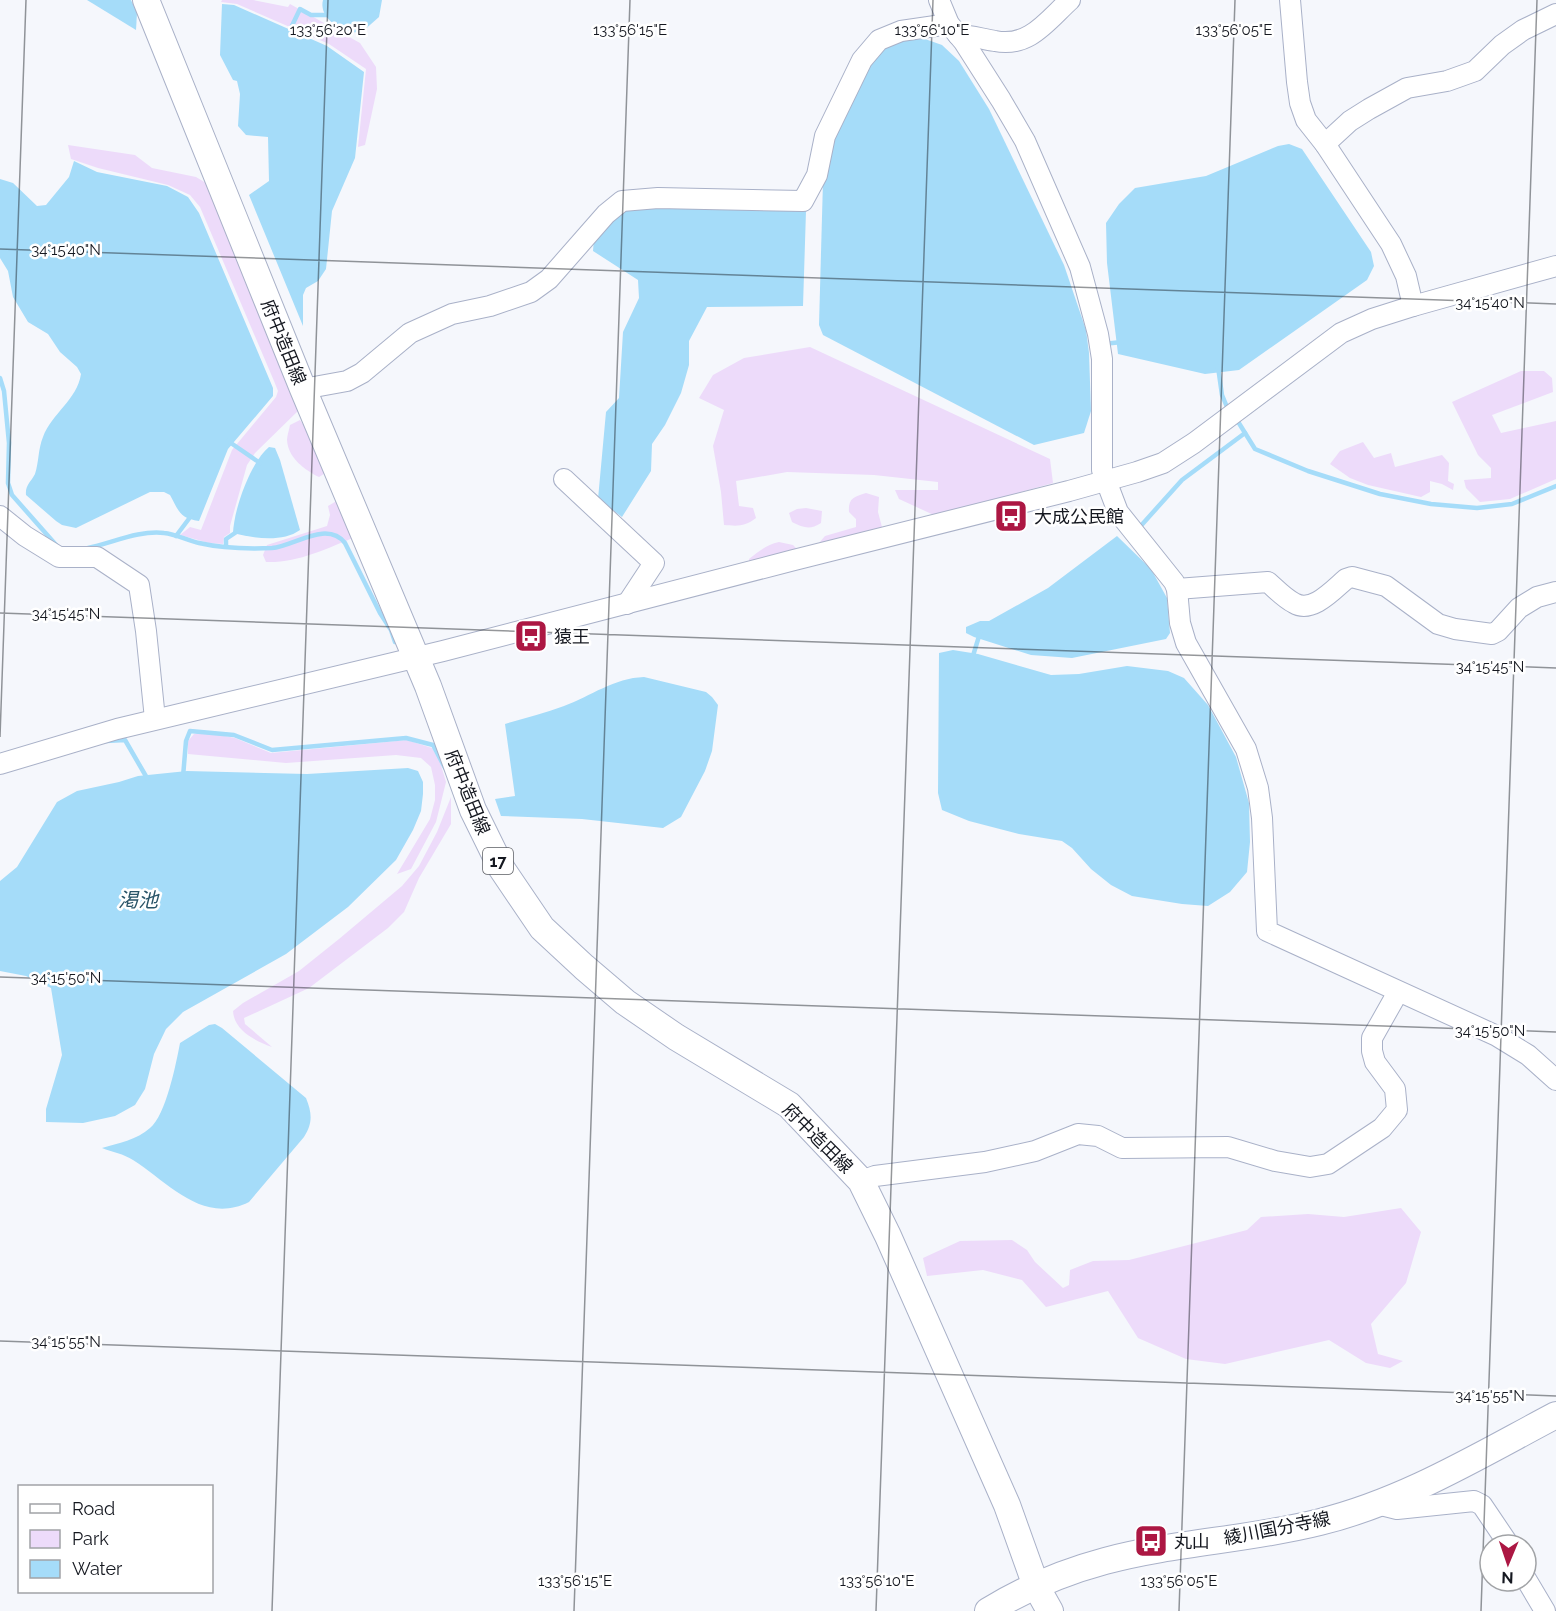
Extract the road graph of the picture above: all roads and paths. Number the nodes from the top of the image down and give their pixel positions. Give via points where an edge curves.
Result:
1 (146, 0) edge
2 (1070, 0) edge
3 (1290, 0) edge
4 (941, 1) edge
5 (1556, 14) edge
6 (953, 29) junction
7 (1326, 144) junction
8 (1556, 266) edge
9 (1413, 306) junction
10 (303, 389) junction
11 (564, 479) dead end
12 (1106, 481) junction
13 (0, 516) edge
14 (1176, 589) junction
15 (1556, 592) edge
16 (627, 604) junction
17 (416, 657) junction
18 (155, 719) junction
19 (0, 764) edge
20 (1398, 992) junction
21 (1556, 1080) edge
22 (861, 1181) junction
23 (1556, 1415) edge
24 (1377, 1504) junction
25 (1501, 1533) edge
26 (1036, 1586) junction
27 (1534, 1593) edge
28 (988, 1611) edge
29 (1050, 1611) edge
30 (1545, 1611) edge

1 - 10 main road, 府中造田線 / 17
2 - 6 street via 1026,39 1014,42 996,42
3 - 7 street via 1300,103 1306,120
4 - 6 street
5 - 7 street via 1523,30 1474,71 1447,81 1407,88 1369,109
6 - 10 street via 901,31 879,40 862,60 825,136 817,175 803,201 622,201 549,279 531,292 452,314 410,333 347,381
6 - 12 street via 1025,141 1080,267 1100,346 1102,470
7 - 9 street via 1391,244 1406,276
8 - 9 street
9 - 12 street via 1341,333 1163,463
10 - 17 main road, 府中造田線 / 17
11 - 16 street via 654,563
12 - 14 street via 1118,512
12 - 16 street
13 - 18 street via 59,557 98,557 139,585
14 - 15 street via 1268,582 1295,604 1305,606 1314,605 1352,577 1386,586 1438,624 1492,634 1519,608
14 - 20 street via 1186,644 1246,749 1258,788 1267,931
16 - 17 street
17 - 18 street
17 - 22 main road, 府中造田線 / 17 via 473,810 502,869 542,928 625,1002 789,1105
18 - 19 street
20 - 21 street via 1497,1036 1528,1055
20 - 22 street via 1372,1038 1375,1062 1395,1089 1397,1110 1382,1128 1328,1164 1310,1167 1228,1148 1122,1148 1098,1136 1078,1134 1035,1151 985,1162
22 - 26 main road, 府中造田線 / 17 via 1007,1505
23 - 24 main road, 綾川国分寺線 via 1426,1484
24 - 25 street via 1397,1509 1474,1501 1482,1505
24 - 26 main road, 綾川国分寺線 via 1321,1522 1254,1536 1107,1560
26 - 28 main road, 綾川国分寺線
26 - 29 main road, 府中造田線 / 17
27 - 30 street

